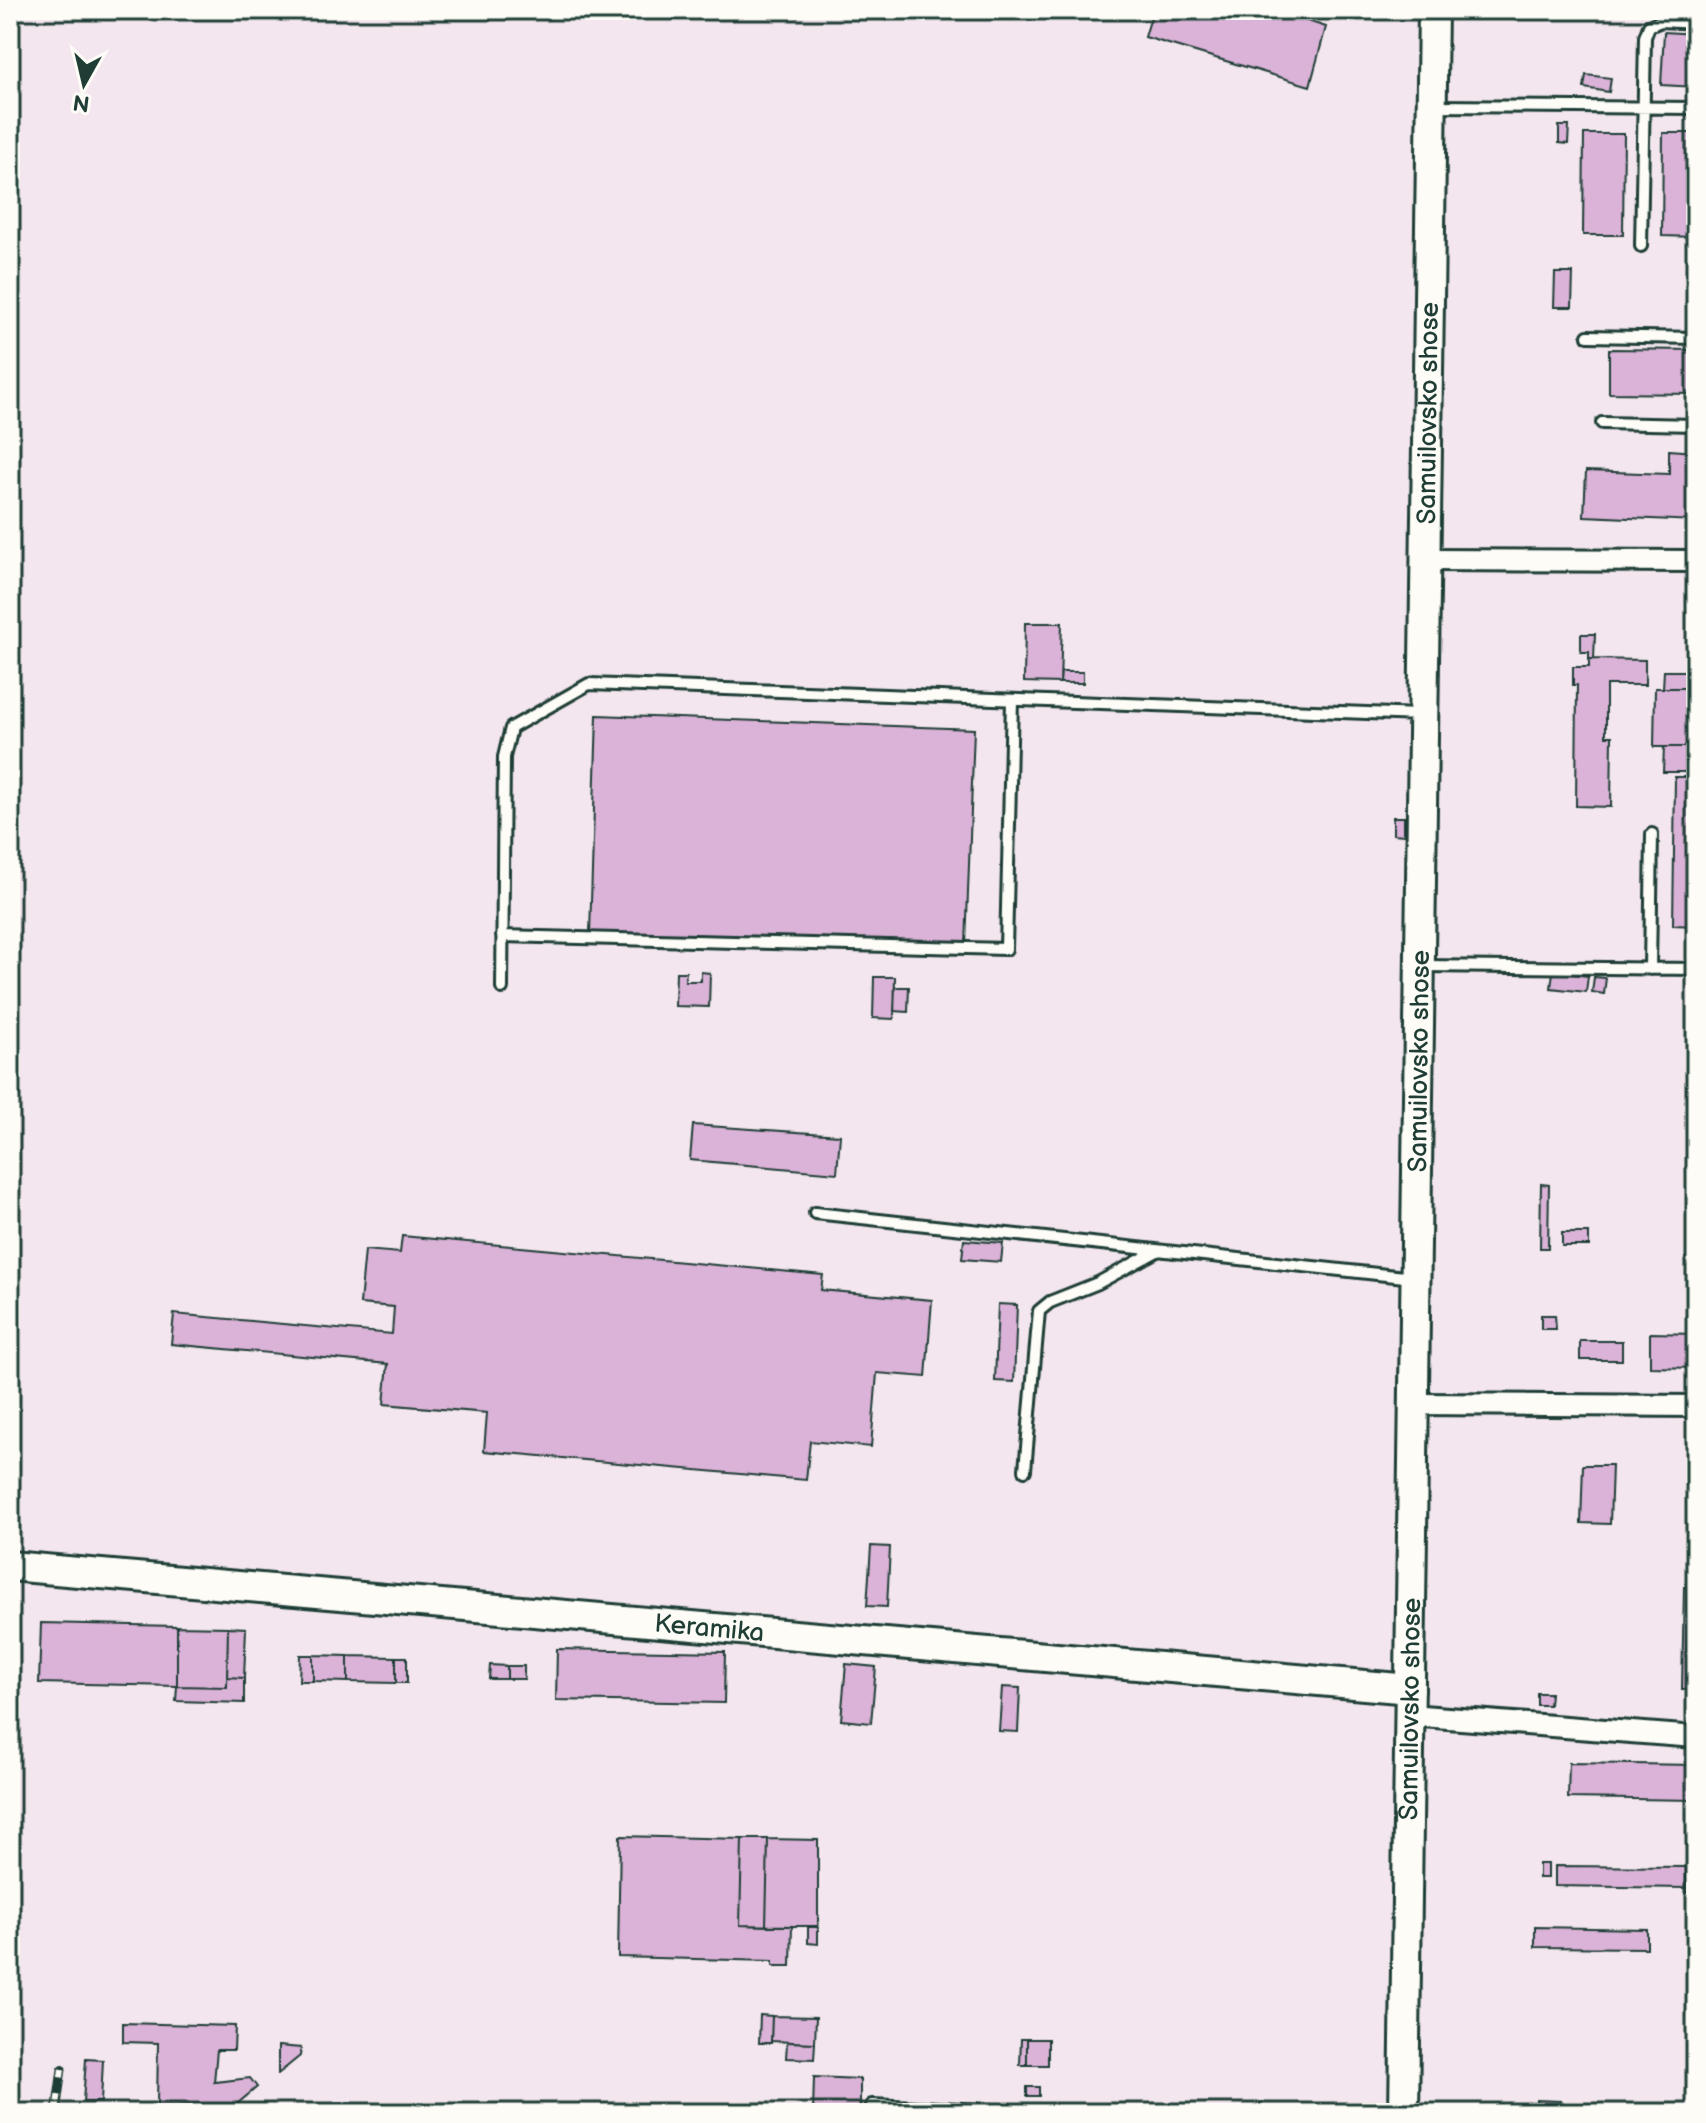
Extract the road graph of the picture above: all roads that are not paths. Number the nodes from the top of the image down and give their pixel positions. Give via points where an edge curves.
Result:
1 (1433, 10) edge
2 (1696, 23) edge
3 (1432, 106) junction
4 (1643, 108) junction
5 (1696, 108) edge
6 (1641, 246) dead end
7 (1588, 336) dead end
8 (1696, 338) edge
9 (1602, 423) dead end
10 (1696, 425) edge
11 (1425, 560) junction
12 (1696, 561) edge
13 (1012, 700) junction
14 (1423, 715) junction
15 (1652, 834) dead end
16 (502, 936) junction
17 (1420, 966) junction
18 (1650, 969) junction
19 (1696, 969) edge
20 (502, 988) dead end
21 (815, 1213) dead end
22 (1158, 1250) junction
23 (1415, 1278) junction
24 (1414, 1404) junction
25 (1696, 1406) edge
26 (1025, 1470) dead end
27 (10, 1566) edge
28 (1409, 1702) junction
29 (1696, 1737) edge
30 (872, 2105) dead end
31 (1049, 2113) edge
32 (1404, 2113) edge

1 - 3 street, Samuilovsko shose
2 - 4 lane via 1661,21 1649,26
3 - 4 lane
3 - 11 street, Samuilovsko shose
4 - 5 lane
4 - 6 lane
7 - 8 lane
9 - 10 lane
11 - 12 street
11 - 14 street, Samuilovsko shose
13 - 14 lane
13 - 16 lane via 589,684 511,728 504,757
13 - 16 lane via 1006,949
14 - 17 street, Samuilovsko shose
15 - 18 lane
16 - 20 lane
17 - 18 lane
17 - 23 street, Samuilovsko shose
18 - 19 lane
21 - 22 lane
22 - 23 lane
22 - 26 lane via 1039,1311
23 - 24 street, Samuilovsko shose
24 - 25 street
24 - 28 street, Samuilovsko shose
27 - 28 street, Keramika
28 - 29 street
28 - 32 street, Samuilovsko shose
30 - 31 lane

